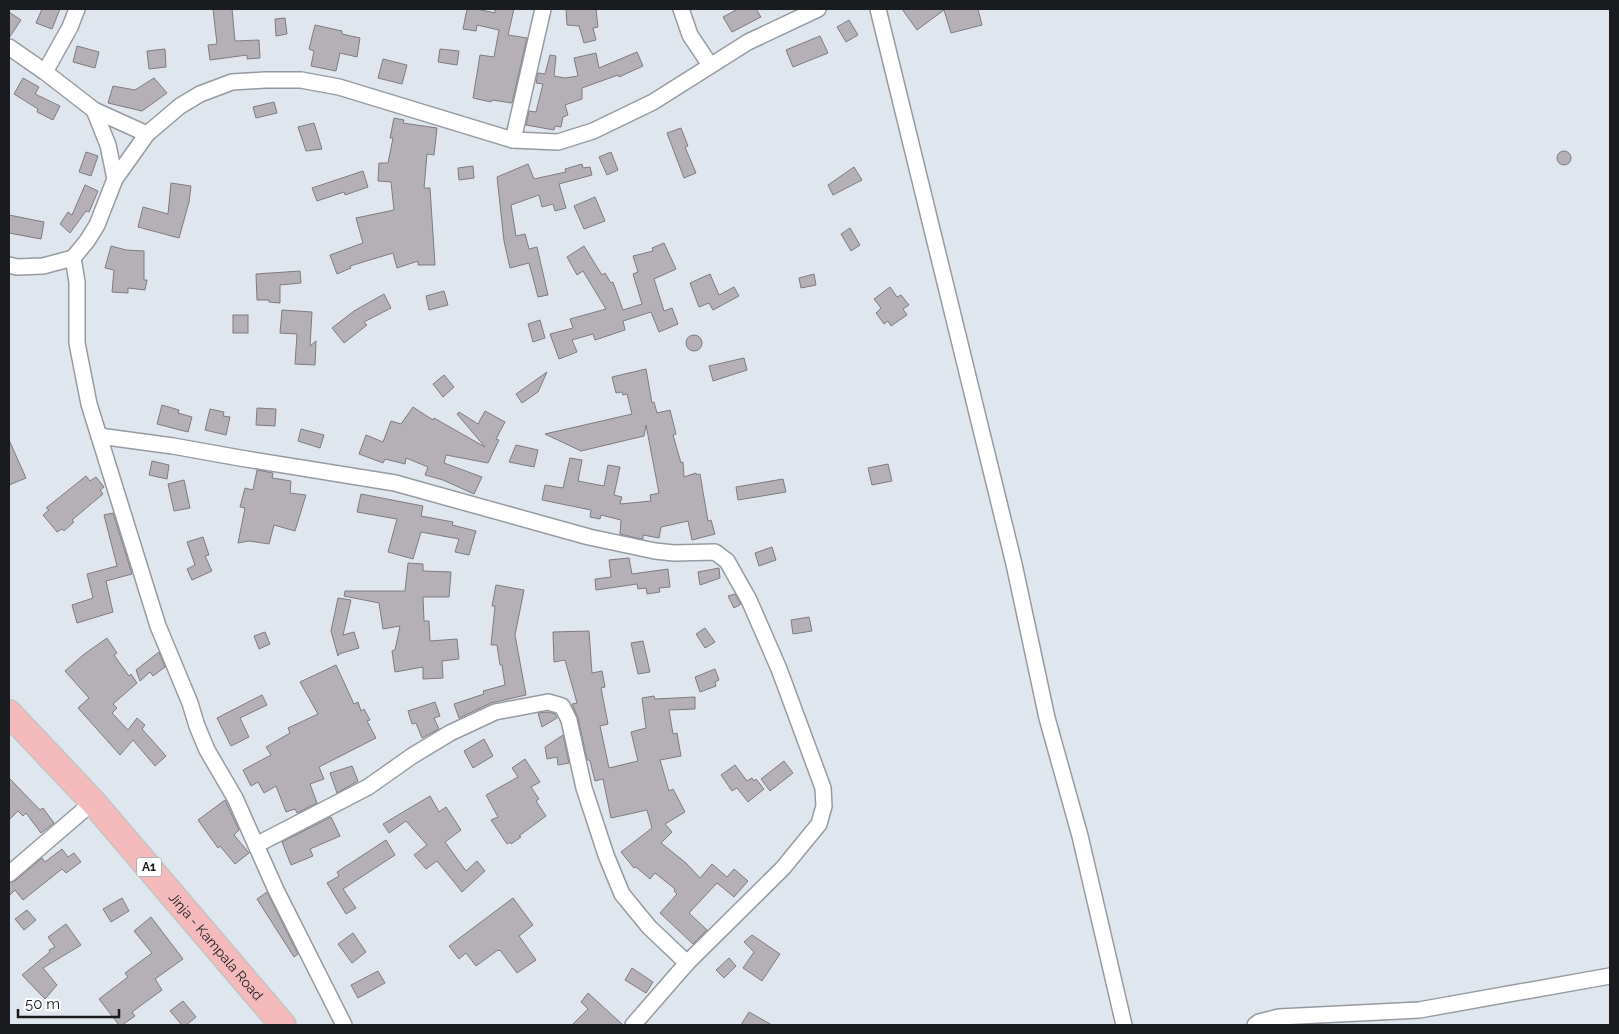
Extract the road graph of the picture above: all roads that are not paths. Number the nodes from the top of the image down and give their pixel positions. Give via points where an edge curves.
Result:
1 (77, 9) edge
2 (543, 9) edge
3 (681, 9) edge
4 (818, 9) edge
5 (878, 9) edge
6 (9, 47) edge
7 (710, 65) junction
8 (45, 72) junction
9 (94, 110) junction
10 (147, 134) junction
11 (513, 140) junction
12 (115, 179) junction
13 (73, 258) junction
14 (9, 266) edge
15 (99, 436) junction
16 (9, 713) edge
17 (94, 802) junction
18 (256, 845) junction
19 (9, 874) edge
20 (687, 963) junction
21 (1610, 976) edge
22 (283, 1025) edge
23 (344, 1025) edge
24 (633, 1025) edge
25 (1124, 1025) edge
26 (1255, 1025) edge

1 - 8 street
2 - 11 street
3 - 7 street via 690,35
4 - 7 street via 748,42
5 - 25 street via 1014,564 1047,718 1080,836
6 - 8 street
7 - 11 street via 653,102 593,131 558,142
8 - 9 street
9 - 10 street
9 - 12 street via 108,145
10 - 11 street via 180,106 200,94 232,82 301,80 339,87
10 - 12 street
12 - 13 street via 97,225
13 - 14 street via 43,266
13 - 15 street via 77,282 77,343
15 - 18 street via 158,626 207,750 235,798
15 - 20 street via 395,483 589,537 655,551 715,552 727,561 749,600 779,669 824,788 824,806 819,824 784,868
16 - 17 highway, Jinja - Kampala Road / A1
17 - 19 street
17 - 22 highway, Jinja - Kampala Road / A1
18 - 20 street via 368,787 450,734 495,712 548,702 562,706 569,720 584,788 622,894 649,927
18 - 23 street
20 - 24 street
21 - 26 street via 1419,1010 1279,1017

